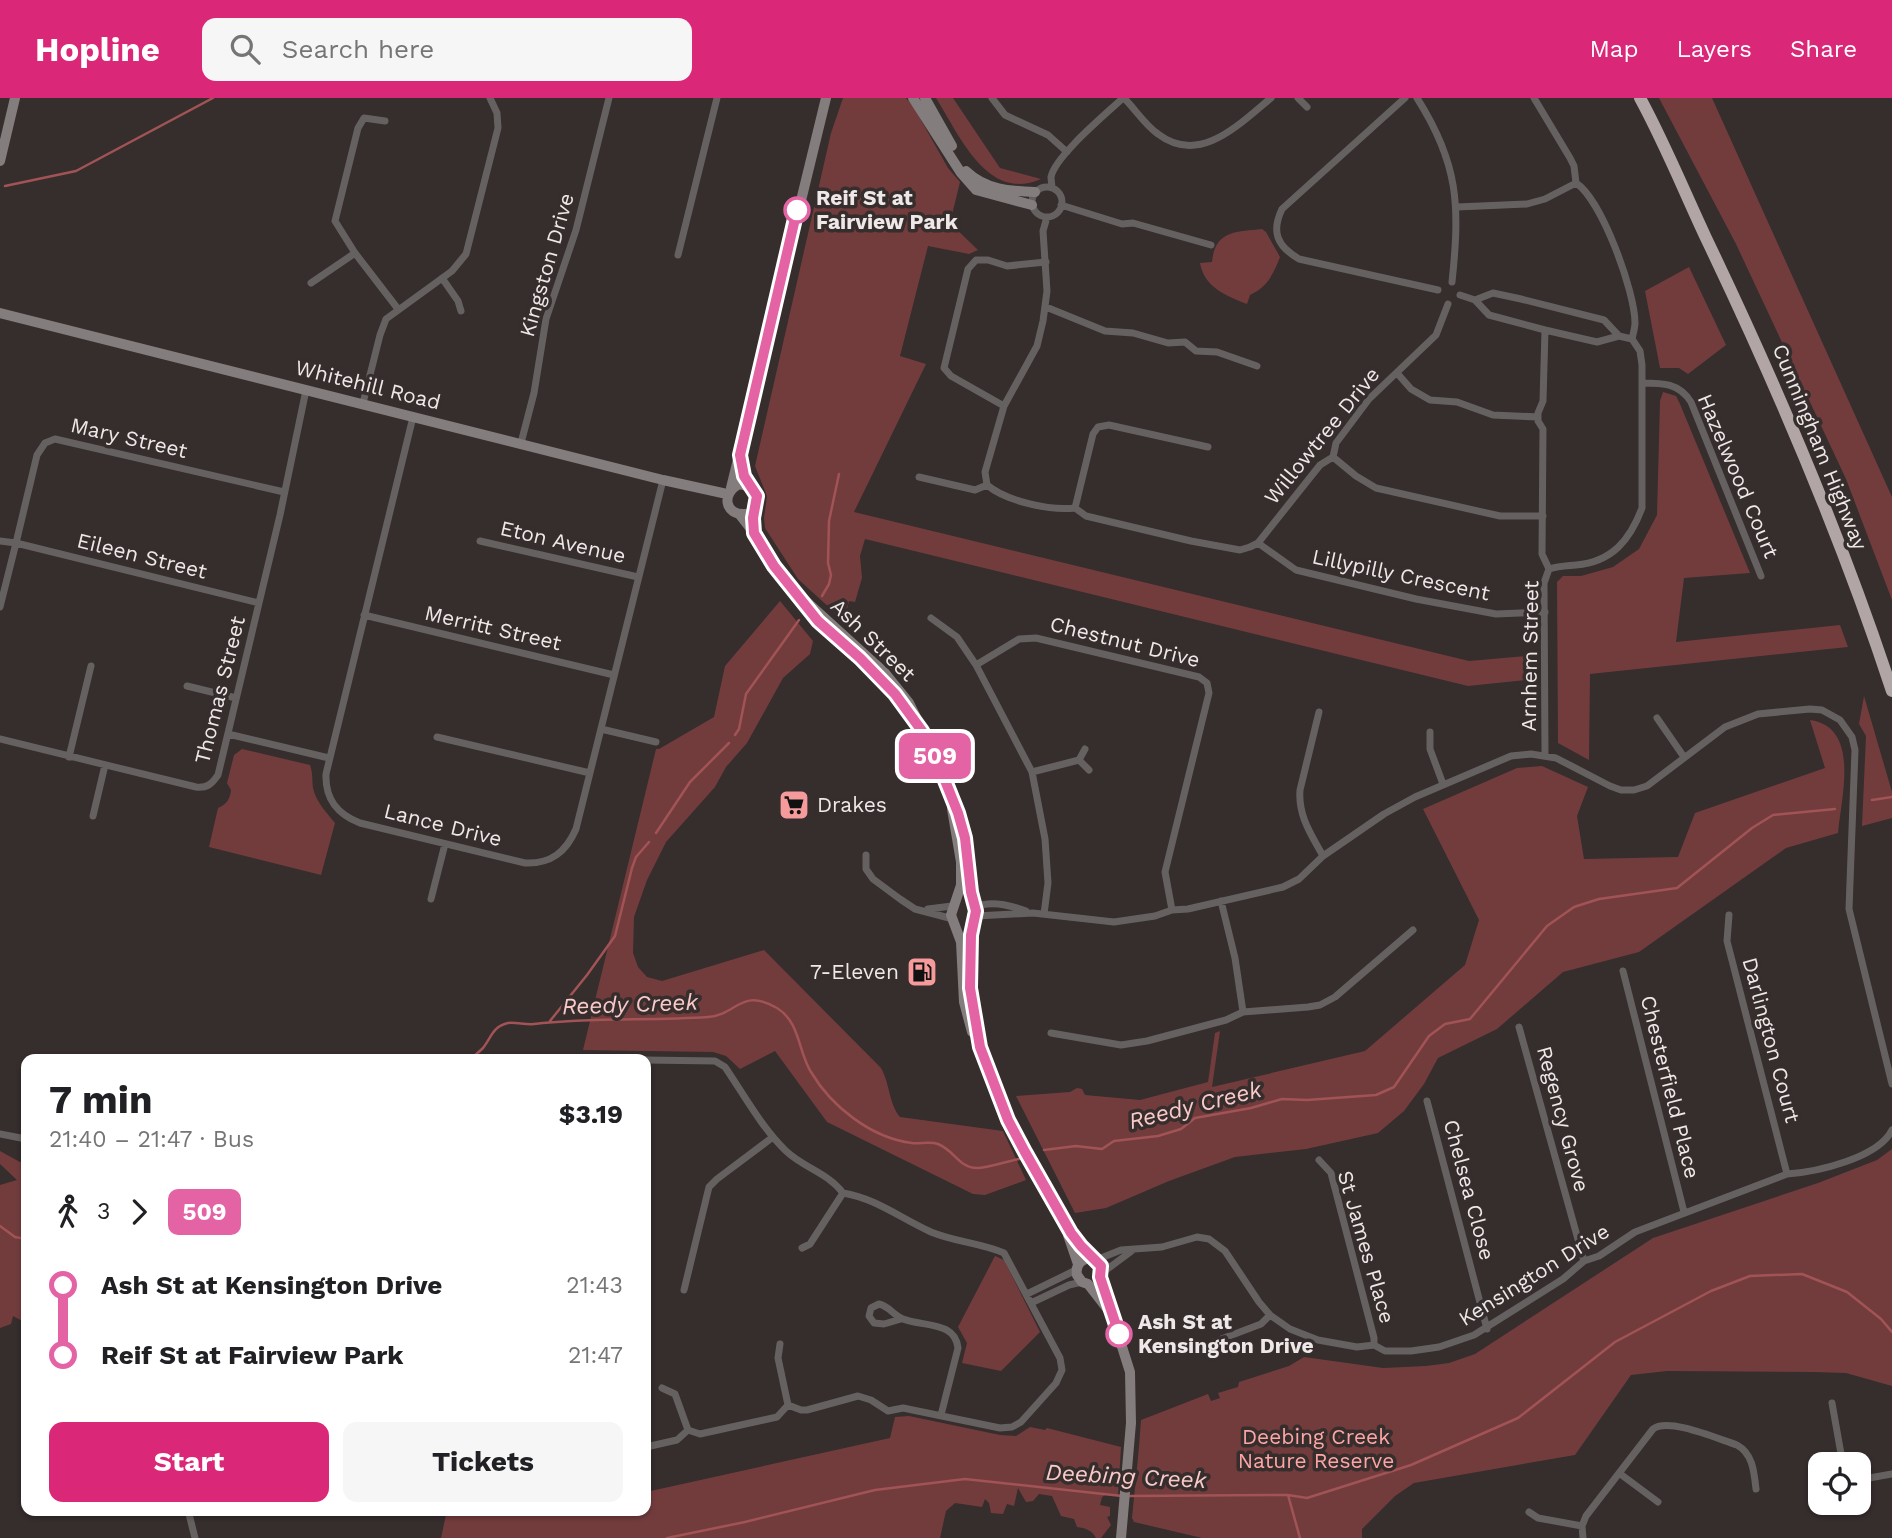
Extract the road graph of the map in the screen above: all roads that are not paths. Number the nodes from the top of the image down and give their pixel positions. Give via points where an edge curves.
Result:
1 (15, 98) edge
2 (490, 98) edge
3 (609, 98) edge
4 (717, 98) edge
5 (826, 98) edge
6 (833, 98) edge
7 (913, 98) edge
8 (925, 98) edge
9 (992, 98) edge
10 (1124, 98) edge
11 (1271, 98) edge
12 (1298, 98) edge
13 (1405, 98) edge
14 (1417, 98) edge
15 (1534, 98) edge
16 (1632, 98) edge
17 (1640, 98) edge
18 (1307, 107) dead end
19 (824, 113) junction
20 (385, 121) dead end
21 (1067, 152) junction
22 (0, 161) edge
23 (1576, 183) junction
24 (1052, 188) junction
25 (1035, 192) junction
26 (1032, 205) junction
27 (1061, 205) junction
28 (1457, 207) junction
29 (1048, 217) junction
30 (1699, 222) junction
31 (1211, 244) dead end
32 (355, 253) junction
33 (678, 255) dead end
34 (1046, 262) junction
35 (442, 278) junction
36 (1452, 282) junction
37 (311, 283) dead end
38 (1438, 290) junction
39 (1460, 295) junction
40 (1475, 300) junction
41 (1448, 304) junction
42 (1046, 307) junction
43 (398, 309) junction
44 (461, 311) dead end
45 (0, 313) edge
46 (1545, 330) junction
47 (1619, 336) junction
48 (1632, 339) junction
49 (1258, 366) dead end
50 (1397, 373) junction
51 (1643, 383) junction
52 (306, 390) junction
53 (363, 403) junction
54 (1004, 406) junction
55 (413, 416) junction
56 (1538, 417) junction
57 (521, 443) junction
58 (1208, 447) dead end
59 (740, 455) junction
60 (1333, 457) junction
61 (919, 477) dead end
62 (663, 480) junction
63 (987, 485) junction
64 (753, 488) junction
65 (729, 491) junction
66 (284, 492) junction
67 (755, 508) junction
68 (1075, 508) junction
69 (740, 515) junction
70 (1543, 516) junction
71 (754, 533) junction
72 (0, 541) edge
73 (480, 541) dead end
74 (16, 543) junction
75 (1258, 543) junction
76 (1549, 569) junction
77 (1761, 576) dead end
78 (638, 577) junction
79 (259, 603) junction
80 (0, 607) edge
81 (1545, 612) junction
82 (364, 615) junction
83 (931, 618) dead end
84 (976, 665) junction
85 (91, 666) dead end
86 (614, 675) junction
87 (187, 686) dead end
88 (1892, 691) edge
89 (236, 698) junction
90 (1319, 712) dead end
91 (1657, 719) dead end
92 (601, 729) junction
93 (1430, 732) dead end
94 (228, 734) junction
95 (437, 737) dead end
96 (0, 739) edge
97 (656, 742) dead end
98 (1085, 749) dead end
99 (1545, 755) junction
100 (69, 757) junction
101 (1684, 757) junction
102 (329, 758) junction
103 (1079, 760) junction
104 (105, 765) junction
105 (1088, 770) dead end
106 (1032, 772) junction
107 (590, 773) junction
108 (1443, 784) junction
109 (949, 791) junction
110 (93, 816) dead end
111 (445, 844) junction
112 (866, 855) dead end
113 (1324, 856) junction
114 (431, 900) dead end
115 (1221, 901) junction
116 (953, 904) junction
117 (923, 910) junction
118 (1172, 910) junction
119 (975, 912) junction
120 (1044, 914) junction
121 (1729, 915) dead end
122 (954, 920) junction
123 (1413, 930) dead end
124 (1623, 971) dead end
125 (1243, 1012) junction
126 (1519, 1027) dead end
127 (1051, 1033) dead end
128 (980, 1047) junction
129 (651, 1060) edge
130 (1892, 1084) edge
131 (1427, 1101) dead end
132 (1892, 1130) edge
133 (0, 1134) edge
134 (773, 1137) junction
135 (21, 1138) edge
136 (1319, 1160) dead end
137 (1787, 1174) junction
138 (843, 1193) junction
139 (1059, 1212) junction
140 (1684, 1212) junction
141 (802, 1248) dead end
142 (1133, 1250) junction
143 (1094, 1259) junction
144 (1584, 1261) junction
145 (1077, 1267) junction
146 (1101, 1275) junction
147 (1085, 1283) junction
148 (684, 1290) dead end
149 (1027, 1294) junction
150 (1031, 1303) junction
151 (1270, 1315) junction
152 (1114, 1317) junction
153 (901, 1319) dead end
154 (1487, 1329) junction
155 (780, 1343) dead end
156 (1374, 1345) junction
157 (1203, 1346) dead end
158 (662, 1388) dead end
159 (1832, 1403) dead end
160 (788, 1405) junction
161 (941, 1415) junction
162 (688, 1430) junction
163 (651, 1446) edge
164 (1841, 1452) edge
165 (1619, 1473) junction
166 (1892, 1474) edge
167 (1871, 1477) edge
168 (1756, 1489) dead end
169 (1658, 1502) dead end
170 (1529, 1512) dead end
171 (190, 1516) edge
172 (1582, 1526) junction
173 (195, 1538) edge
174 (1121, 1538) edge
175 (1583, 1538) edge

1 - 22 main road
2 - 35 street via 498,128 466,254
3 - 57 street, Kingston Drive via 576,230 546,319
4 - 33 street
5 - 19 main road
6 - 19 main road
7 - 26 main road via 976,190
8 - 25 main road via 963,167 974,178 1005,191
9 - 21 street via 1005,115 1048,135
10 - 11 street via 1157,134 1194,146 1226,135
10 - 21 street
12 - 18 street
13 - 38 street via 1282,209 1275,223 1286,252 1299,259
14 - 28 street via 1449,159
15 - 23 street via 1574,166
16 - 30 highway, Cunningham Highway
17 - 30 highway, Cunningham Highway
19 - 59 main road
20 - 32 street via 364,118 358,128 336,216 337,226
21 - 24 street via 1051,178
23 - 28 street via 1527,204
23 - 48 street, Arnhem Street via 1590,195 1624,273 1636,326
24 - 25 street
24 - 27 street via 1060,195
25 - 26 street
26 - 29 street via 1038,214
27 - 29 street
27 - 31 street
28 - 36 street
29 - 34 street via 1043,231
30 - 88 highway, Cunningham Highway via 1817,484
32 - 37 street
32 - 43 street
34 - 42 street
34 - 54 street via 1007,266 976,260 968,269 944,368
35 - 43 street
35 - 44 street
36 - 38 street via 1443,283
36 - 39 street
38 - 41 street via 1441,301
39 - 40 street
39 - 41 street
40 - 46 street via 1489,315
40 - 47 street via 1493,293 1533,302 1604,320
41 - 50 street, Willowtree Drive via 1436,335
42 - 49 street via 1105,331 1185,342 1196,351 1216,352
42 - 54 street via 1037,346
43 - 53 street via 386,319 380,335
45 - 52 main road, Whitehill Road
46 - 47 street via 1597,342
46 - 56 street via 1543,401
47 - 48 street
48 - 51 street, Arnhem Street via 1640,351
50 - 56 street via 1430,400 1457,402 1493,415
50 - 60 street, Willowtree Drive via 1369,399 1336,443
51 - 76 street, Arnhem Street via 1642,508 1634,529 1621,547 1600,561
51 - 77 street, Hazelwood Court via 1672,385 1691,402
52 - 53 main road, Whitehill Road
52 - 66 street, Thomas Street
53 - 55 main road, Whitehill Road
54 - 63 street via 985,472
55 - 57 main road, Whitehill Road
55 - 82 street, Lance Drive
56 - 70 street via 1543,429
57 - 62 main road, Whitehill Road
58 - 68 street via 1108,425 1098,427
59 - 64 main road via 744,476
59 - 65 main road
60 - 70 street via 1376,488 1500,516
60 - 75 street, Willowtree Drive via 1320,465
61 - 63 street via 975,490
62 - 65 main road, Whitehill Road
62 - 78 street, Lance Drive
63 - 68 street via 998,495 1060,510
64 - 65 main road via 740,484
64 - 67 main road
65 - 69 main road via 729,507
66 - 74 street, Mary Street via 55,439 45,443 37,455
66 - 79 street, Thomas Street
67 - 69 main road
67 - 71 main road
68 - 75 street via 1086,516 1201,543 1240,550
69 - 71 main road, Ash Street
70 - 76 street via 1542,554
71 - 109 main road, Ash Street via 787,584 885,683 922,731
72 - 74 street
73 - 78 street, Eton Avenue
74 - 79 street, Eileen Street
74 - 80 street
75 - 81 street, Lillypilly Crescent via 1296,570 1402,596 1496,614
76 - 81 street, Arnhem Street via 1544,583
78 - 86 street, Lance Drive
79 - 89 street, Thomas Street
81 - 99 street, Arnhem Street
82 - 86 street, Merritt Street
82 - 102 street, Lance Drive
83 - 84 street via 957,638
84 - 106 street
84 - 118 street, Chestnut Drive via 1019,639 1037,638 1199,677 1207,683 1209,693 1165,873
85 - 100 street
86 - 92 street, Lance Drive
87 - 89 street
89 - 94 street, Thomas Street
90 - 113 street via 1299,803
91 - 101 street
92 - 97 street
92 - 107 street, Lance Drive
93 - 108 street via 1430,749
94 - 102 street
94 - 104 street, Thomas Street via 211,789
95 - 107 street
96 - 100 street, Thomas Street
98 - 103 street
99 - 101 street via 1621,790 1647,786
99 - 108 street via 1511,756
100 - 104 street, Thomas Street
101 - 130 street via 1725,727 1758,714 1822,710 1848,729 1855,750 1849,909
102 - 111 street, Lance Drive via 326,785 341,813 360,823
103 - 105 street
103 - 106 street
104 - 110 street
106 - 120 street via 1045,839 1048,883
107 - 111 street, Lance Drive via 576,829 555,857 525,863
108 - 113 street via 1384,814
109 - 116 main road, Ash Street via 961,862 961,885
109 - 119 main road, Ash Street via 965,838
111 - 114 street
112 - 117 street via 866,869 873,879
113 - 115 street via 1283,887
115 - 118 street
115 - 125 street
116 - 117 street
116 - 119 main road via 962,899
116 - 122 main road, Ash Street
117 - 122 street
118 - 120 street via 1114,922
119 - 120 street via 984,904
119 - 122 main road via 967,924
119 - 128 main road, Ash Street via 970,988
121 - 137 street, Darlington Court via 1727,941
122 - 128 main road, Ash Street via 961,942 964,1002
123 - 125 street via 1320,1005
124 - 140 street, Chesterfield Place
125 - 127 street via 1121,1045
126 - 144 street, Regency Grove
128 - 139 main road, Ash Street via 1008,1120
129 - 134 street via 715,1060 725,1067
131 - 154 street, Chelsea Close
132 - 137 street, Kensington Drive via 1870,1153
133 - 135 street
134 - 138 street via 796,1160 834,1181
134 - 148 street via 709,1187
136 - 156 street, St James Place via 1331,1173
137 - 140 street, Kensington Drive
138 - 141 street via 810,1244
138 - 149 street via 858,1195 932,1232 1004,1253
139 - 143 main road, Ash Street
139 - 145 main road, Ash Street
140 - 144 street, Kensington Drive via 1635,1232
142 - 143 street, Kensington Drive
142 - 146 street, Kensington Drive
142 - 151 street, Kensington Drive via 1197,1237 1209,1239 1226,1251
143 - 145 main road via 1082,1260
143 - 146 main road via 1101,1266
144 - 154 street, Kensington Drive
145 - 147 main road
145 - 149 street
146 - 147 main road
146 - 152 main road
147 - 150 street via 1069,1285
147 - 152 main road
149 - 150 street
150 - 161 street via 1060,1358 1062,1370 1056,1383 1012,1427
151 - 156 street, Kensington Drive via 1318,1340 1357,1347
151 - 157 street via 1261,1324
152 - 174 main road via 1130,1372 1131,1423
153 - 161 street via 950,1330 957,1338
154 - 156 street, Kensington Drive via 1457,1342 1411,1351 1385,1351
155 - 160 street via 778,1358
158 - 162 street via 675,1394
159 - 164 street
160 - 161 street via 807,1410 858,1396 888,1410
160 - 162 street via 777,1417 700,1434
162 - 163 street via 677,1440
165 - 168 street via 1653,1429 1671,1425 1745,1450
165 - 169 street
165 - 172 street
166 - 167 street
170 - 172 street via 1538,1518
171 - 173 street
172 - 175 street

